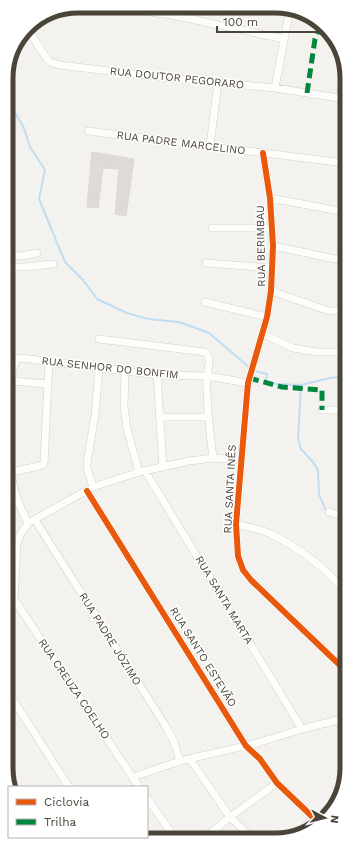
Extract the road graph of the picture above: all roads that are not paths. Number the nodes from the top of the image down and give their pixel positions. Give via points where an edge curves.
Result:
1 (157, 13) edge
2 (289, 14) edge
3 (31, 34) edge
4 (284, 39) junction
5 (218, 82) junction
6 (275, 88) junction
7 (340, 99) edge
8 (88, 131) dead end
9 (210, 146) junction
10 (263, 153) junction
11 (340, 162) edge
12 (270, 198) junction
13 (340, 211) edge
14 (212, 228) dead end
15 (272, 228) junction
16 (273, 246) junction
17 (37, 253) dead end
18 (13, 255) edge
19 (340, 260) edge
20 (206, 262) dead end
21 (53, 264) dead end
22 (13, 267) edge
23 (272, 268) junction
24 (271, 291) junction
25 (205, 302) dead end
26 (340, 311) edge
27 (267, 317) junction
28 (263, 334) junction
29 (99, 339) dead end
30 (340, 352) edge
31 (49, 362) junction
32 (99, 368) junction
33 (13, 370) edge
34 (126, 371) junction
35 (157, 375) junction
36 (13, 376) edge
37 (207, 376) junction
38 (248, 383) junction
39 (47, 384) junction
40 (322, 410) dead end
41 (340, 410) edge
42 (159, 417) junction
43 (208, 417) junction
44 (213, 458) junction
45 (241, 460) junction
46 (163, 467) junction
47 (142, 471) junction
48 (13, 472) edge
49 (13, 481) edge
50 (90, 489) junction
51 (329, 512) dead end
52 (340, 515) edge
53 (31, 521) junction
54 (236, 524) junction
55 (340, 586) edge
56 (14, 600) joint
57 (340, 666) edge
58 (13, 700) edge
59 (340, 719) edge
60 (302, 729) junction
61 (246, 746) junction
62 (190, 759) junction
63 (180, 761) junction
64 (132, 777) junction
65 (277, 783) junction
66 (68, 786) edge
67 (139, 786) edge
68 (148, 799) edge
69 (305, 810) edge
70 (230, 816) junction
71 (171, 833) edge
72 (211, 833) edge
73 (247, 833) edge

1 - 4 street
2 - 4 street
3 - 5 street, RUA DOUTOR PEGORARO via 46,59 59,65
4 - 6 street
5 - 6 street, RUA DOUTOR PEGORARO
5 - 9 street
6 - 7 street, RUA DOUTOR PEGORARO
8 - 9 street, RUA PADRE MARCELINO
9 - 10 street, RUA PADRE MARCELINO
10 - 11 street, RUA PADRE MARCELINO
10 - 12 street, RUA BERIMBAU
12 - 13 street
12 - 15 street, RUA BERIMBAU
14 - 15 street
15 - 16 street, RUA BERIMBAU
16 - 19 street
16 - 23 street, RUA BERIMBAU
17 - 18 street
20 - 23 street
21 - 22 street
23 - 24 street, RUA BERIMBAU
24 - 26 street via 329,311
24 - 27 street, RUA BERIMBAU
25 - 27 street
27 - 28 street, RUA BERIMBAU
28 - 30 street via 293,348 316,352
28 - 38 street, RUA BERIMBAU
29 - 37 street via 205,352 210,359
31 - 32 street, RUA SENHOR DO BONFIM
31 - 33 street, RUA SENHOR DO BONFIM via 20,358 16,360
31 - 39 street
32 - 34 street, RUA SENHOR DO BONFIM
32 - 50 street, RUA SANTO ESTEVÃO via 95,416 87,463
34 - 35 street, RUA SENHOR DO BONFIM
34 - 47 street, RUA SANTA MARTA via 124,406 127,429
35 - 37 street, RUA SENHOR DO BONFIM
35 - 42 street
36 - 39 street
37 - 38 street, RUA SENHOR DO BONFIM
37 - 43 street
38 - 45 street, RUA SANTA INÊS
39 - 48 street via 44,464
40 - 41 street
42 - 43 street
42 - 46 street
43 - 44 street
44 - 45 street
44 - 46 street
45 - 54 street, RUA SANTA INÊS
46 - 47 street
47 - 50 street
47 - 60 street, RUA SANTA MARTA
49 - 53 street, RUA PADRE JÓZIMO via 17,499
50 - 53 street
50 - 61 street, RUA SANTO ESTEVÃO
51 - 52 street
53 - 56 street via 20,535 17,544
53 - 63 street, RUA PADRE JÓZIMO via 165,725
54 - 55 street via 270,534 296,548
54 - 57 street, RUA SANTA INÊS via 238,556 243,570
56 - 64 street, RUA CREUZA COELHO
58 - 66 street
59 - 60 street
60 - 61 street
61 - 62 street
61 - 65 street, RUA SANTO ESTEVÃO
62 - 63 street
62 - 70 street
63 - 64 street
64 - 67 street, RUA CREUZA COELHO
65 - 69 street, RUA SANTO ESTEVÃO
65 - 70 street
68 - 71 street
70 - 72 street
70 - 73 street

